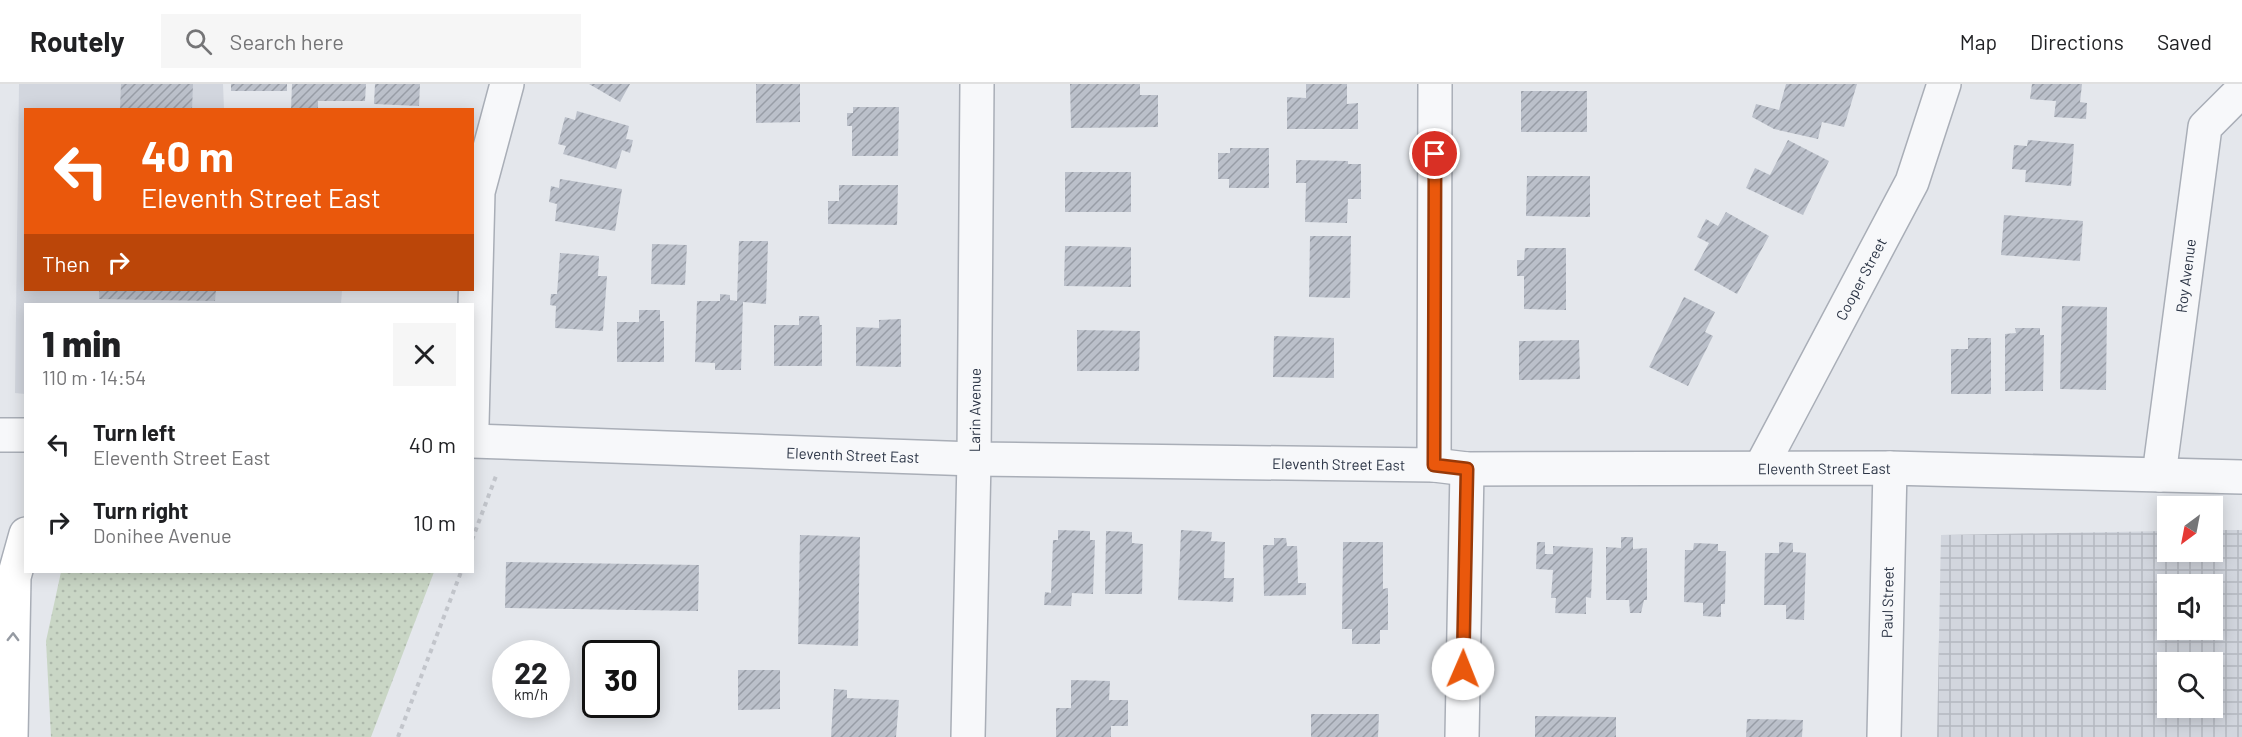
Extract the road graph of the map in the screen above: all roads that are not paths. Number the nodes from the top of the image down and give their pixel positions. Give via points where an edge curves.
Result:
1 (507, 84) edge
2 (977, 84) edge
3 (1435, 84) edge
4 (1944, 84) edge
5 (2242, 90) edge
6 (474, 347) edge
7 (0, 435) edge
8 (24, 435) edge
9 (474, 441) edge
10 (974, 459) junction
11 (1434, 465) junction
12 (1761, 467) junction
13 (1890, 468) junction
14 (1467, 469) junction
15 (2159, 475) junction
16 (2242, 477) edge
17 (24, 541) edge
18 (0, 675) edge
19 (9, 737) edge
20 (968, 737) edge
21 (1462, 737) edge
22 (1884, 737) edge

1 - 6 street via 478,192
2 - 10 street, Larin Avenue
3 - 11 street
4 - 12 street, Cooper Street via 1911,182
5 - 15 street, Roy Avenue via 2205,127
7 - 8 street
9 - 10 street, Eleventh Street East
10 - 11 street, Eleventh Street East
10 - 20 street, Larin Avenue
11 - 14 street, Eleventh Street East
12 - 13 street, Eleventh Street East
12 - 14 street, Eleventh Street East
13 - 15 street, Eleventh Street East
13 - 22 street, Paul Street
14 - 21 street
15 - 16 street, Eleventh Street East
19 -> 17 main road via 14,577
18 - 19 main road

